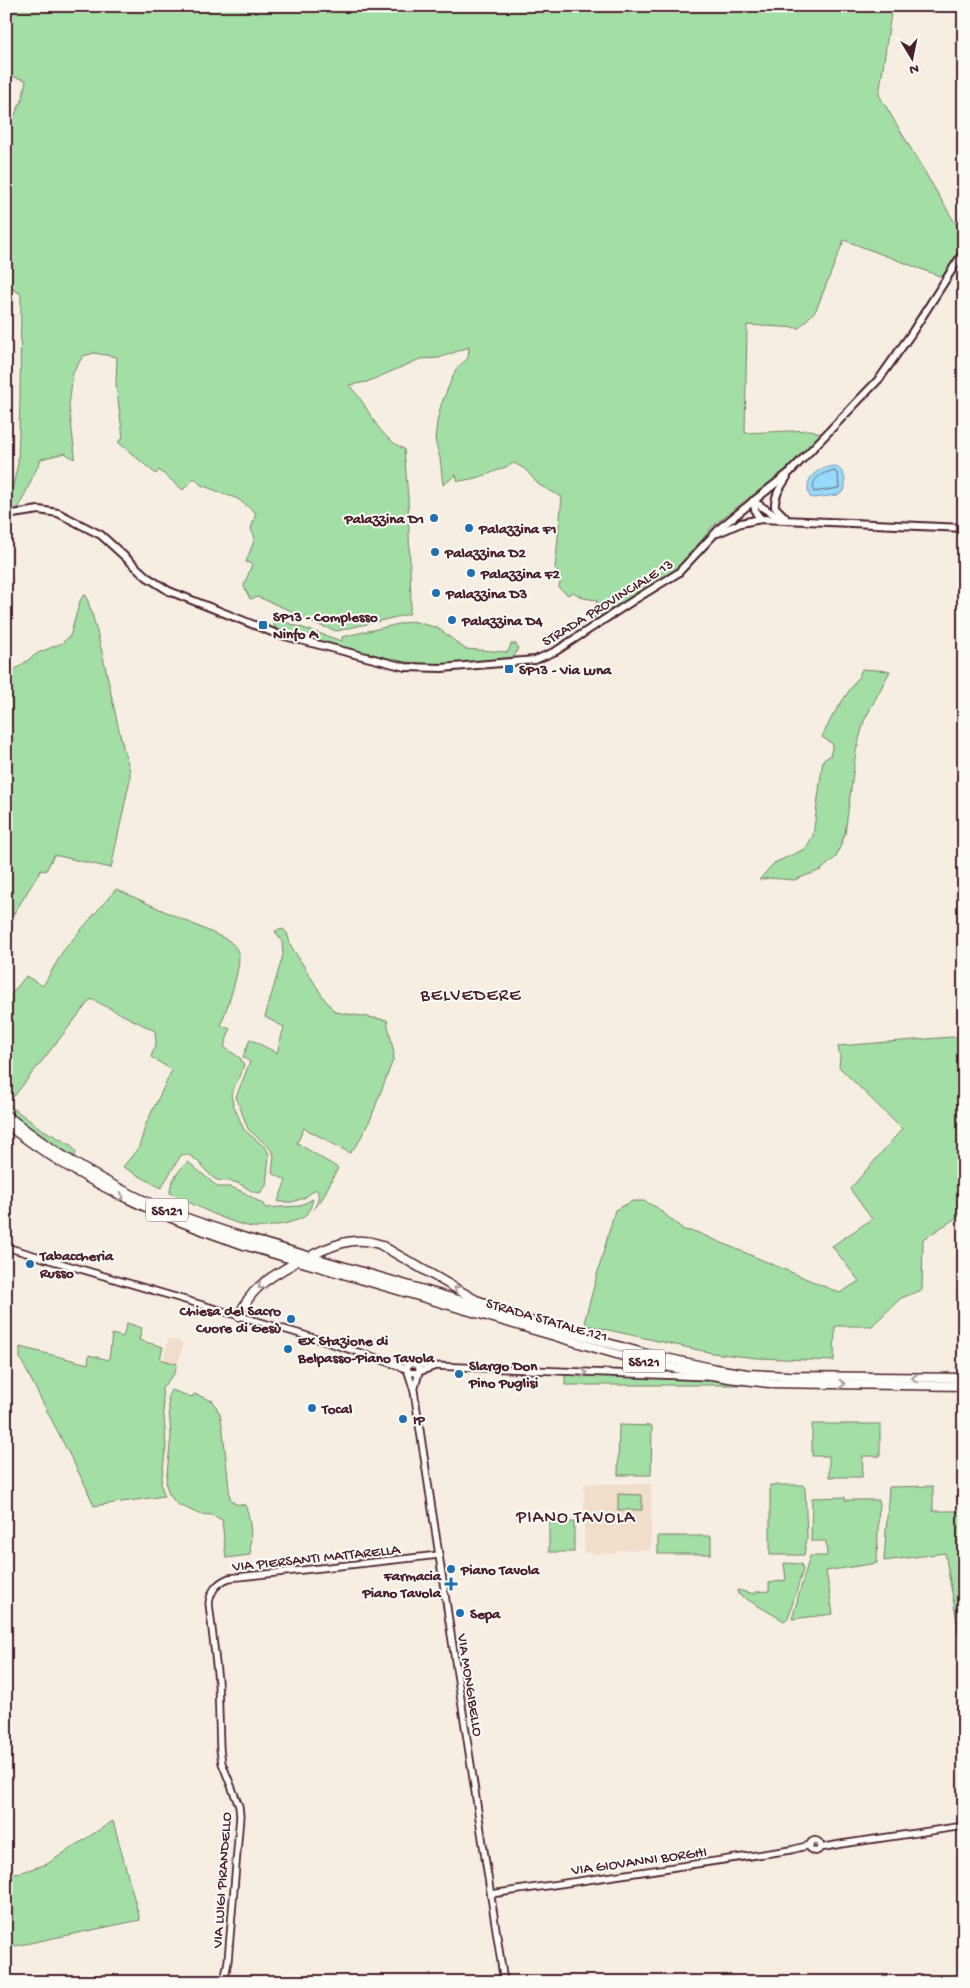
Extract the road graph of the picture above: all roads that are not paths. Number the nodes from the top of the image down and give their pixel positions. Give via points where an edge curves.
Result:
1 (964, 250) edge
2 (790, 472) junction
3 (753, 501) junction
4 (6, 515) edge
5 (786, 517) junction
6 (761, 519) junction
7 (821, 522) junction
8 (964, 528) edge
9 (712, 536) junction
10 (6, 1115) edge
11 (6, 1124) edge
12 (6, 1247) edge
13 (314, 1254) dead end
14 (293, 1264) dead end
15 (239, 1316) junction
16 (533, 1322) junction
17 (380, 1359) junction
18 (414, 1363) junction
19 (434, 1366) junction
20 (407, 1370) junction
21 (419, 1371) junction
22 (728, 1378) junction
23 (964, 1378) edge
24 (962, 1386) edge
25 (414, 1391) junction
26 (439, 1555) junction
27 (209, 1602) joint
28 (964, 1826) edge
29 (491, 1894) junction
30 (224, 1982) edge
31 (504, 1982) edge

1 - 2 main road, STRADA PROVINCIALE 13 via 880,378
2 - 3 main road, STRADA PROVINCIALE 13
2 - 5 main road via 775,500 777,511
3 - 5 main road via 773,514
3 - 6 main road
3 - 9 main road, STRADA PROVINCIALE 13
4 - 9 main road, STRADA PROVINCIALE 13 via 39,510 58,513 102,535 147,577 169,591 277,634 405,667 518,663 556,652 678,573
5 - 7 main road
6 - 7 main road
6 - 9 main road via 734,525
7 - 8 main road
10 - 16 main road, STRADA STATALE 121 / SS121 via 69,1159 162,1208 246,1238
11 -> 22 main road, STRADA STATALE 121 / SS121 via 66,1166 134,1203 214,1235 630,1358
12 - 15 street
16 -> 13 main road via 520,1314 476,1300 379,1244 354,1240
14 -> 15 main road via 272,1276 245,1300
15 - 17 street
23 -> 16 main road, STRADA STATALE 121 / SS121 via 789,1376 739,1372 672,1360
17 - 18 street
17 - 20 street
18 - 19 street
18 - 20 street via 407,1365
18 - 21 street
19 - 21 street
19 -> 22 street
20 - 21 street
20 - 25 street
21 - 25 street
22 -> 24 main road, STRADA STATALE 121 / SS121 via 769,1383
25 - 26 street, VIA MONGIBELLO
26 - 27 street, VIA PIERSANTI MATTARELLA via 230,1578 212,1590
26 - 29 street, VIA MONGIBELLO
27 - 30 street, VIA LUIGI PIRANDELLO via 218,1682 222,1764 240,1816
28 - 29 street, VIA GIOVANNI BORGHI via 820,1846 815,1852 811,1847
29 - 31 street, VIA MONGIBELLO

